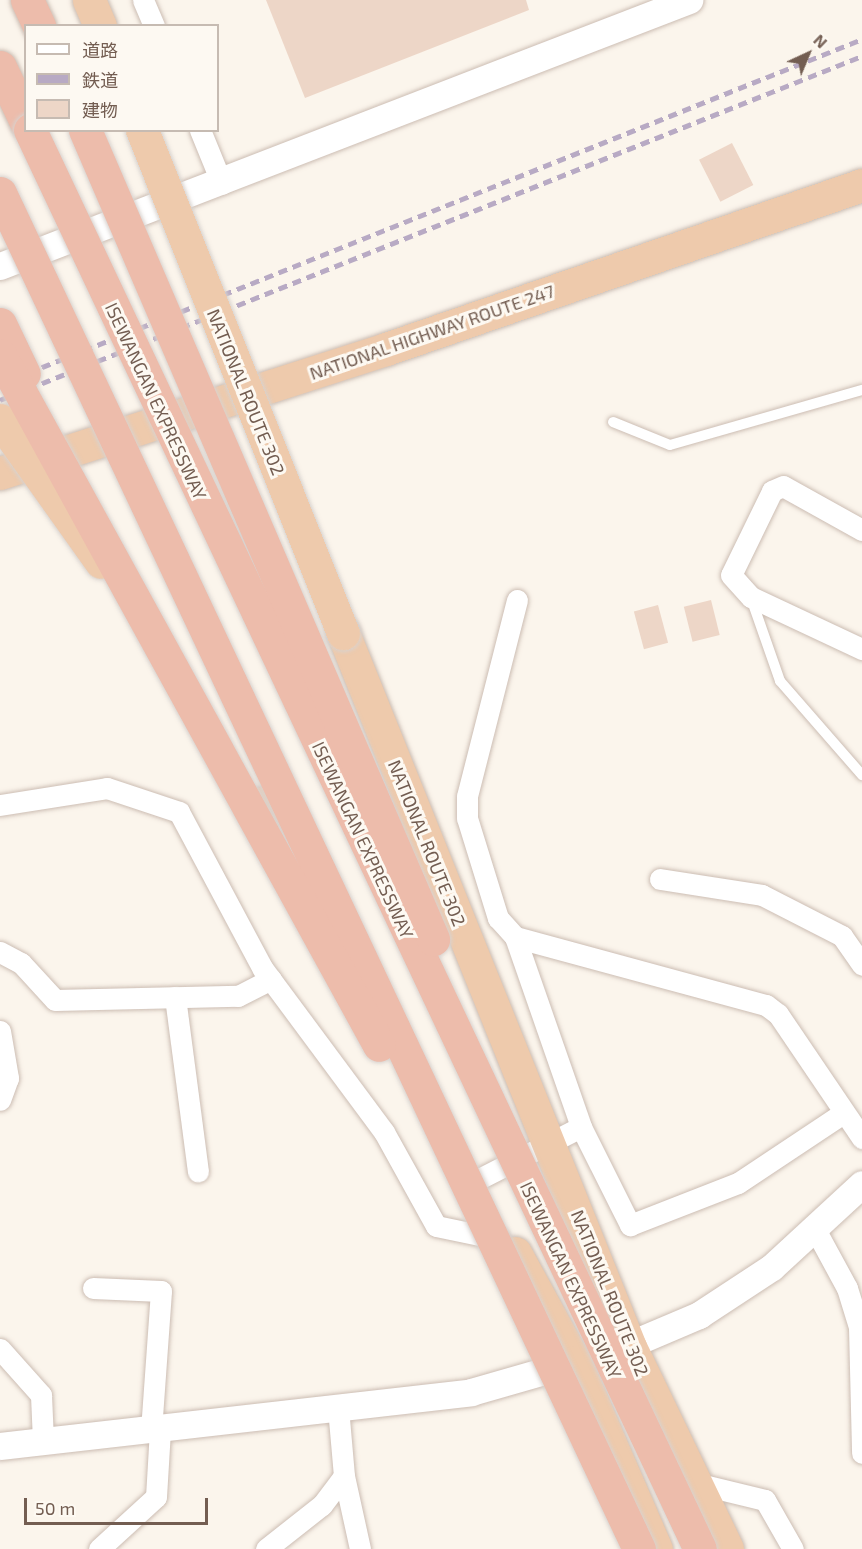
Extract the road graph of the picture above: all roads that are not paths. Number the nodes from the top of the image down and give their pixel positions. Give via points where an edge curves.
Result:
1 (27, 0) edge
2 (89, 0) edge
3 (143, 0) edge
4 (689, 0) edge
5 (662, 5) edge
6 (38, 24) edge
7 (99, 24) edge
8 (153, 24) edge
9 (0, 67) edge
10 (24, 118) edge
11 (31, 132) edge
12 (86, 132) edge
13 (143, 132) edge
14 (201, 132) edge
15 (222, 184) junction
16 (862, 185) edge
17 (0, 193) edge
18 (0, 266) edge
19 (0, 324) edge
20 (0, 355) edge
21 (862, 390) edge
22 (0, 420) edge
23 (614, 422) dead end
24 (0, 473) edge
25 (95, 521) junction
26 (862, 530) edge
27 (751, 597) junction
28 (517, 600) dead end
29 (862, 649) edge
30 (862, 775) edge
31 (0, 805) edge
32 (660, 879) dead end
33 (515, 937) junction
34 (0, 952) edge
35 (862, 965) edge
36 (271, 979) junction
37 (175, 998) junction
38 (0, 1031) edge
39 (0, 1100) edge
40 (842, 1114) junction
41 (581, 1126) junction
42 (862, 1138) edge
43 (550, 1143) junction
44 (198, 1171) dead end
45 (476, 1181) junction
46 (862, 1184) edge
47 (816, 1231) junction
48 (508, 1241) junction
49 (93, 1288) dead end
50 (630, 1347) junction
51 (0, 1349) edge
52 (563, 1365) junction
53 (338, 1408) junction
54 (155, 1430) junction
55 (643, 1432) junction
56 (43, 1441) junction
57 (0, 1446) edge
58 (862, 1453) edge
59 (344, 1476) junction
60 (695, 1483) junction
61 (99, 1549) edge
62 (266, 1549) edge
63 (360, 1549) edge
64 (639, 1549) edge
65 (656, 1549) edge
66 (700, 1549) edge
67 (727, 1549) edge
68 (793, 1549) edge

1 - 6 highway
2 - 7 highway
3 - 8 street
4 - 5 street
5 - 15 street
9 - 10 highway
11 - 55 highway, ISEWANGAN EXPRESSWAY, bridge
12 - 55 highway, bridge
13 - 43 highway, NATIONAL ROUTE 302, bridge
14 - 15 street
15 - 18 street
16 - 24 highway, NATIONAL HIGHWAY ROUTE 247 via 386,349
17 - 52 highway, bridge
19 - 25 highway, bridge
20 - 25 highway, bridge
21 - 23 lane via 670,445
22 - 45 highway, bridge via 215,726 405,1035
25 - 52 highway, bridge
26 - 27 street via 783,486 772,492 732,575
27 - 29 street
27 - 30 lane via 780,681
28 - 33 street via 467,796 467,819 498,918
31 - 36 street via 107,788 179,812
32 - 35 street via 762,895 842,936
33 - 40 street via 766,1005 778,1014
33 - 41 street
34 - 37 street via 21,963 55,1000
36 - 37 street via 238,996
36 - 48 street via 384,1132 436,1226
37 - 44 street
38 - 39 street via 8,1078
40 - 41 street via 738,1183 630,1225
40 - 42 street
41 - 43 street
43 - 45 street
43 - 50 highway, NATIONAL ROUTE 302
45 - 48 highway
46 - 47 street
47 - 50 street via 699,1315
47 - 58 street via 847,1288 859,1327
48 - 52 highway
49 - 54 street via 161,1291
50 - 52 street
50 - 60 highway, NATIONAL ROUTE 302
51 - 56 street via 41,1395
52 - 53 street via 471,1392
52 - 64 highway, bridge
52 - 65 highway
53 - 54 street
53 - 59 street
54 - 56 street
54 - 61 street via 156,1497
55 - 66 highway, ISEWANGAN EXPRESSWAY, bridge
56 - 57 street
59 - 62 street via 322,1505
59 - 63 street
60 - 67 highway, NATIONAL ROUTE 302
60 - 68 street via 765,1500

